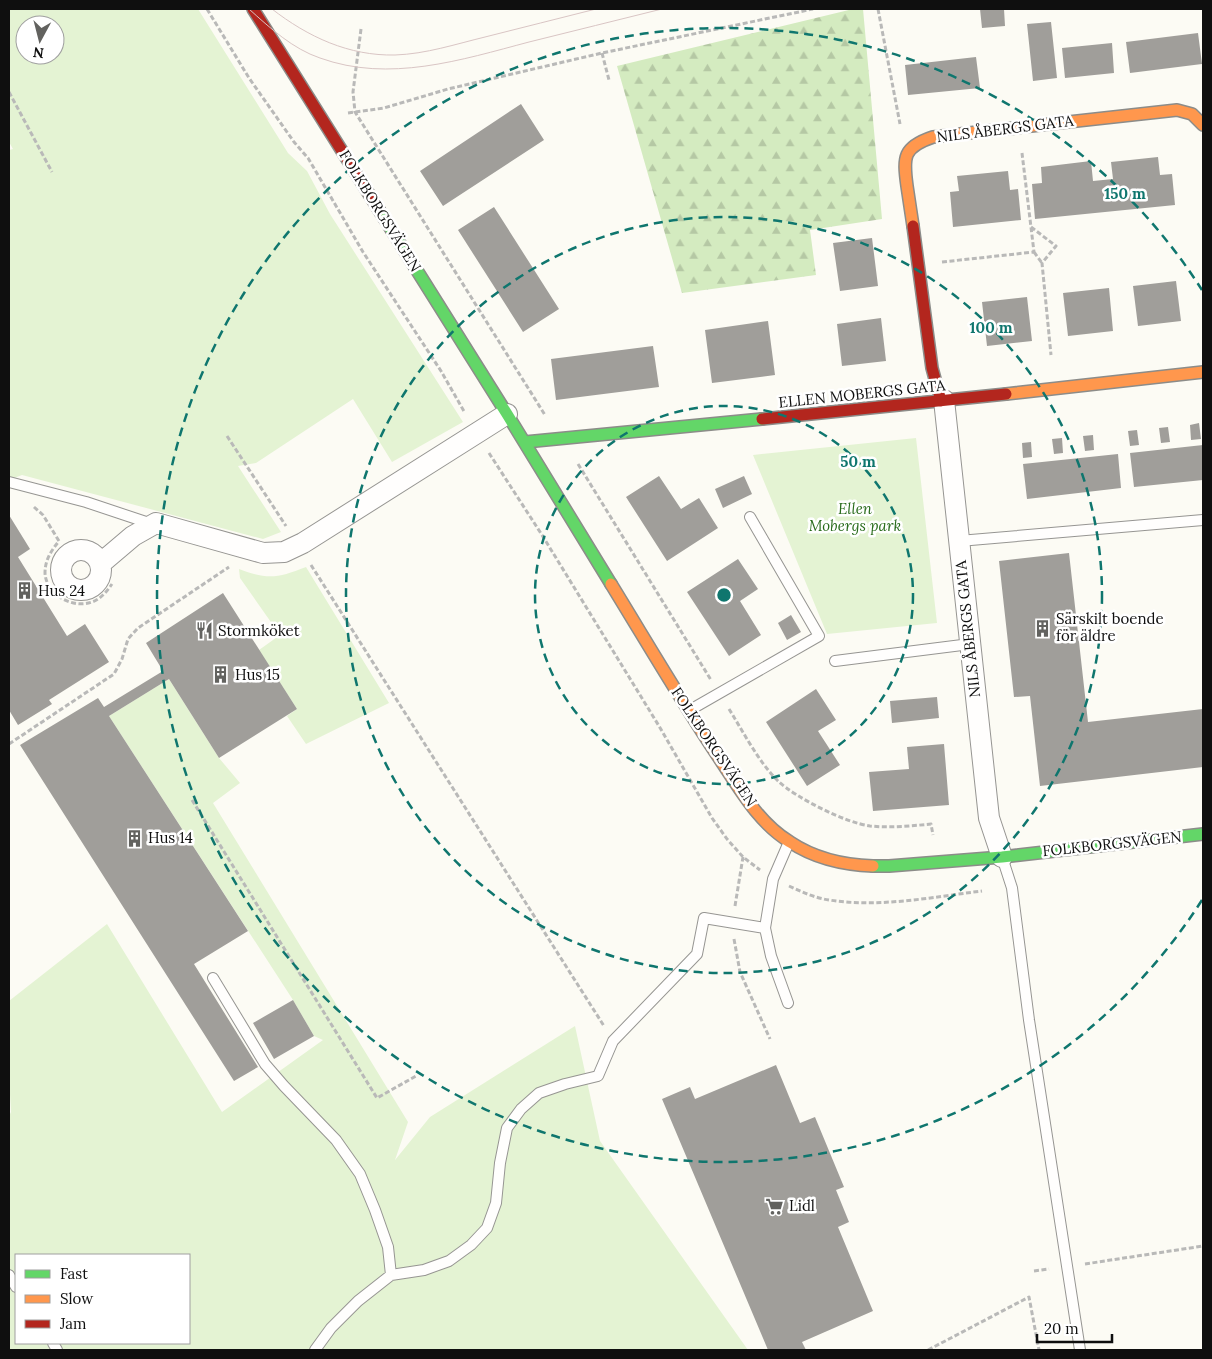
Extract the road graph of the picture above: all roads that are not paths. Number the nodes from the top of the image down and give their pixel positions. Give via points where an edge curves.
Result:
1 (253, 9) edge
2 (1203, 125) edge
3 (1203, 372) edge
4 (943, 401) junction
5 (507, 414) junction
6 (524, 442) junction
7 (9, 482) edge
8 (750, 517) dead end
9 (1203, 520) edge
10 (153, 524) junction
11 (959, 541) junction
12 (100, 564) dead end
13 (970, 644) junction
14 (835, 661) dead end
15 (688, 711) junction
16 (1203, 834) edge
17 (790, 842) junction
18 (1002, 856) junction
19 (765, 928) junction
20 (213, 978) dead end
21 (788, 1004) dead end
22 (392, 1275) junction
23 (315, 1350) edge
24 (1080, 1350) edge

1 - 5 street, FOLKBORGSVÄGEN
2 - 4 street, NILS ÅBERGS GATA via 1192,114 1177,110 932,137 908,150 904,163 932,368
3 - 4 street, ELLEN MOBERGS GATA
4 - 6 street, ELLEN MOBERGS GATA
4 - 11 street, NILS ÅBERGS GATA
5 - 6 street, FOLKBORGSVÄGEN
5 - 10 street via 284,552 263,553
6 - 15 street, FOLKBORGSVÄGEN
7 - 10 lane
8 - 15 lane via 819,636
9 - 11 lane
10 - 12 street
11 - 13 street, NILS ÅBERGS GATA
13 - 14 lane
13 - 18 street, NILS ÅBERGS GATA via 989,818
15 - 17 street, FOLKBORGSVÄGEN via 752,807
16 - 18 street, FOLKBORGSVÄGEN
17 - 18 street, FOLKBORGSVÄGEN via 827,859 856,865 889,866
17 - 19 lane via 773,879
18 - 24 lane via 1012,888
19 - 21 lane
19 - 22 lane via 704,918 697,954 613,1041 598,1076 538,1093 520,1108 507,1128 496,1203 487,1228 471,1246 449,1261 424,1270
20 - 22 lane via 265,1064 336,1140 360,1174 376,1210 388,1248
22 - 23 lane via 358,1301

